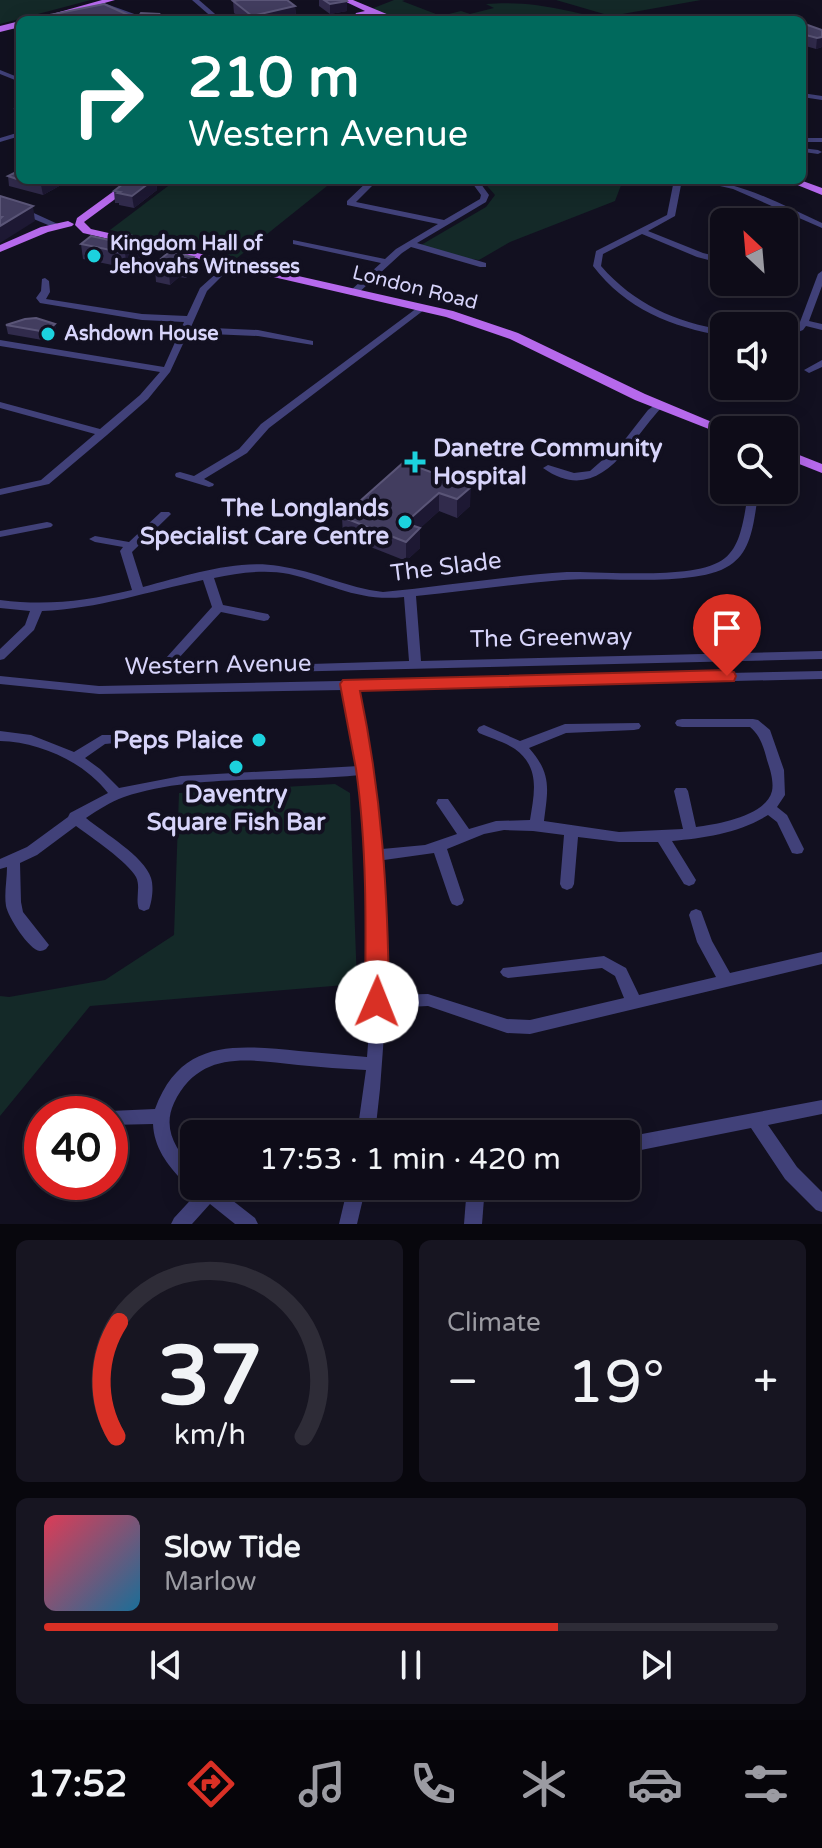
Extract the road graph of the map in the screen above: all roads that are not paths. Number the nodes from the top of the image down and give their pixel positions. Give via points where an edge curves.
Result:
1 (111, 0) edge
2 (195, 0) edge
3 (338, 0) edge
4 (346, 0) edge
5 (99, 3) junction
6 (50, 16) edge
7 (136, 16) edge
8 (214, 16) edge
9 (357, 16) edge
10 (382, 16) edge
11 (806, 148) edge
12 (818, 152) dead end
13 (130, 184) edge
14 (370, 184) edge
15 (477, 184) edge
16 (677, 184) edge
17 (719, 184) edge
18 (801, 184) edge
19 (822, 192) edge
20 (11, 207) edge
21 (444, 223) junction
22 (72, 224) junction
23 (822, 226) edge
24 (643, 232) junction
25 (296, 242) dead end
26 (410, 244) junction
27 (0, 249) edge
28 (710, 258) edge
29 (387, 262) junction
30 (229, 265) junction
31 (483, 265) dead end
32 (822, 274) edge
33 (45, 281) dead end
34 (353, 293) junction
35 (421, 308) junction
36 (804, 323) junction
37 (186, 324) junction
38 (822, 327) edge
39 (798, 329) edge
40 (710, 331) edge
41 (0, 343) edge
42 (310, 343) dead end
43 (822, 363) edge
44 (167, 370) junction
45 (809, 370) dead end
46 (0, 405) edge
47 (659, 405) junction
48 (710, 425) edge
49 (103, 433) junction
50 (798, 459) edge
51 (548, 468) dead end
52 (822, 469) edge
53 (180, 475) dead end
54 (194, 480) junction
55 (209, 484) dead end
56 (0, 492) edge
57 (751, 504) edge
58 (165, 514) dead end
59 (47, 525) dead end
60 (0, 534) edge
61 (95, 539) dead end
62 (130, 545) junction
63 (208, 577) junction
64 (139, 592) junction
65 (410, 593) junction
66 (0, 604) edge
67 (38, 607) junction
68 (218, 608) junction
69 (264, 617) dead end
70 (822, 655) edge
71 (0, 656) edge
72 (415, 663) junction
73 (163, 668) dead end
74 (281, 668) dead end
75 (822, 675) edge
76 (0, 680) edge
77 (349, 684) junction
78 (682, 723) dead end
79 (634, 726) dead end
80 (484, 730) dead end
81 (0, 736) edge
82 (130, 738) dead end
83 (520, 746) junction
84 (73, 759) junction
85 (366, 770) junction
86 (681, 791) dead end
87 (117, 795) junction
88 (443, 803) dead end
89 (769, 808) junction
90 (75, 817) junction
91 (536, 825) junction
92 (571, 830) junction
93 (690, 831) junction
94 (660, 834) junction
95 (466, 835) junction
96 (439, 847) junction
97 (797, 849) dead end
98 (374, 855) junction
99 (7, 863) edge
100 (689, 880) dead end
101 (567, 884) dead end
102 (457, 900) dead end
103 (144, 905) dead end
104 (696, 915) dead end
105 (41, 945) dead end
106 (822, 958) edge
107 (508, 972) dead end
108 (726, 981) junction
109 (377, 1002) junction
110 (634, 1002) junction
111 (373, 1064) junction
112 (822, 1107) edge
113 (161, 1116) junction
114 (128, 1117) edge
115 (367, 1120) edge
116 (755, 1120) junction
117 (640, 1142) edge
118 (180, 1168) edge
119 (198, 1200) edge
120 (218, 1200) edge
121 (354, 1200) edge
122 (475, 1200) edge
123 (822, 1204) edge
124 (180, 1224) edge
125 (249, 1224) edge
126 (348, 1224) edge
127 (473, 1224) edge

1 - 5 main road
2 - 8 street
3 - 9 main road
4 - 10 main road
5 - 6 main road
5 - 7 street
11 - 12 street
13 - 22 main road
14 - 21 street via 350,203
15 - 21 street via 483,200
16 - 24 street via 671,216
17 - 23 street
18 - 19 main road
20 - 22 street
21 - 26 street
22 - 27 main road
22 - 30 main road, London Road
24 - 28 street
24 - 40 street via 599,253 597,266 641,307
25 - 29 street
26 - 29 street
26 - 31 street
29 - 34 street
30 - 34 main road, London Road
30 - 37 street via 203,290
32 - 36 street
33 - 37 street via 43,301
34 - 35 main road, London Road
35 - 47 main road, London Road via 514,336
35 - 54 street via 265,426 243,451
36 - 38 street
36 - 39 street
37 - 42 street
37 - 44 street
41 - 44 street
43 - 45 street
44 - 49 street
46 - 49 street
47 - 48 main road, London Road
47 - 51 street via 593,476 580,478
49 - 56 street via 45,482
50 - 52 main road
53 - 54 street
54 - 55 street
57 - 65 street, The Slade via 742,546 728,562 707,571 552,577
58 - 62 street
59 - 60 street
61 - 62 street
62 - 64 street via 126,551
63 - 64 street, The Slade
63 - 65 street, The Slade via 267,568 368,595
63 - 68 street
64 - 67 street, The Slade
65 - 72 street
66 - 67 street, The Slade
67 - 71 street via 30,627
68 - 69 street
68 - 73 street
70 - 72 street, The Greenway
72 - 74 street, The Greenway
75 - 77 street, Western Avenue
76 - 77 street, Western Avenue via 99,690
77 - 85 street
78 - 89 street via 766,725 763,730 778,779 778,796
79 - 83 street via 565,729
80 - 83 street via 500,744
81 - 84 street via 48,744
82 - 84 street via 102,740
83 - 91 street via 541,772
84 - 87 street via 110,784
85 - 87 street via 186,781
85 - 98 street
86 - 93 street
87 - 90 street
88 - 95 street
89 - 93 street via 739,824
89 - 97 street via 782,819
90 - 99 street via 25,856
90 - 103 street via 136,865 145,880
91 - 92 street
91 - 95 street via 502,825
92 - 94 street via 617,837
92 - 101 street
93 - 94 street
94 - 100 street
95 - 96 street
96 - 98 street
96 - 102 street
98 - 109 street
99 - 105 street via 16,874 17,917
104 - 108 street
106 - 108 street
107 - 110 street via 604,962 621,972
108 - 110 street
109 - 110 street via 428,1000 507,1026 530,1027
109 - 111 street
111 - 113 street via 238,1051 206,1059 180,1079
111 - 115 street
112 - 116 street
113 - 114 street
113 - 118 street via 162,1142
116 - 117 street
116 - 123 street via 791,1173
119 - 124 street
120 - 125 street
121 - 126 street
122 - 127 street

